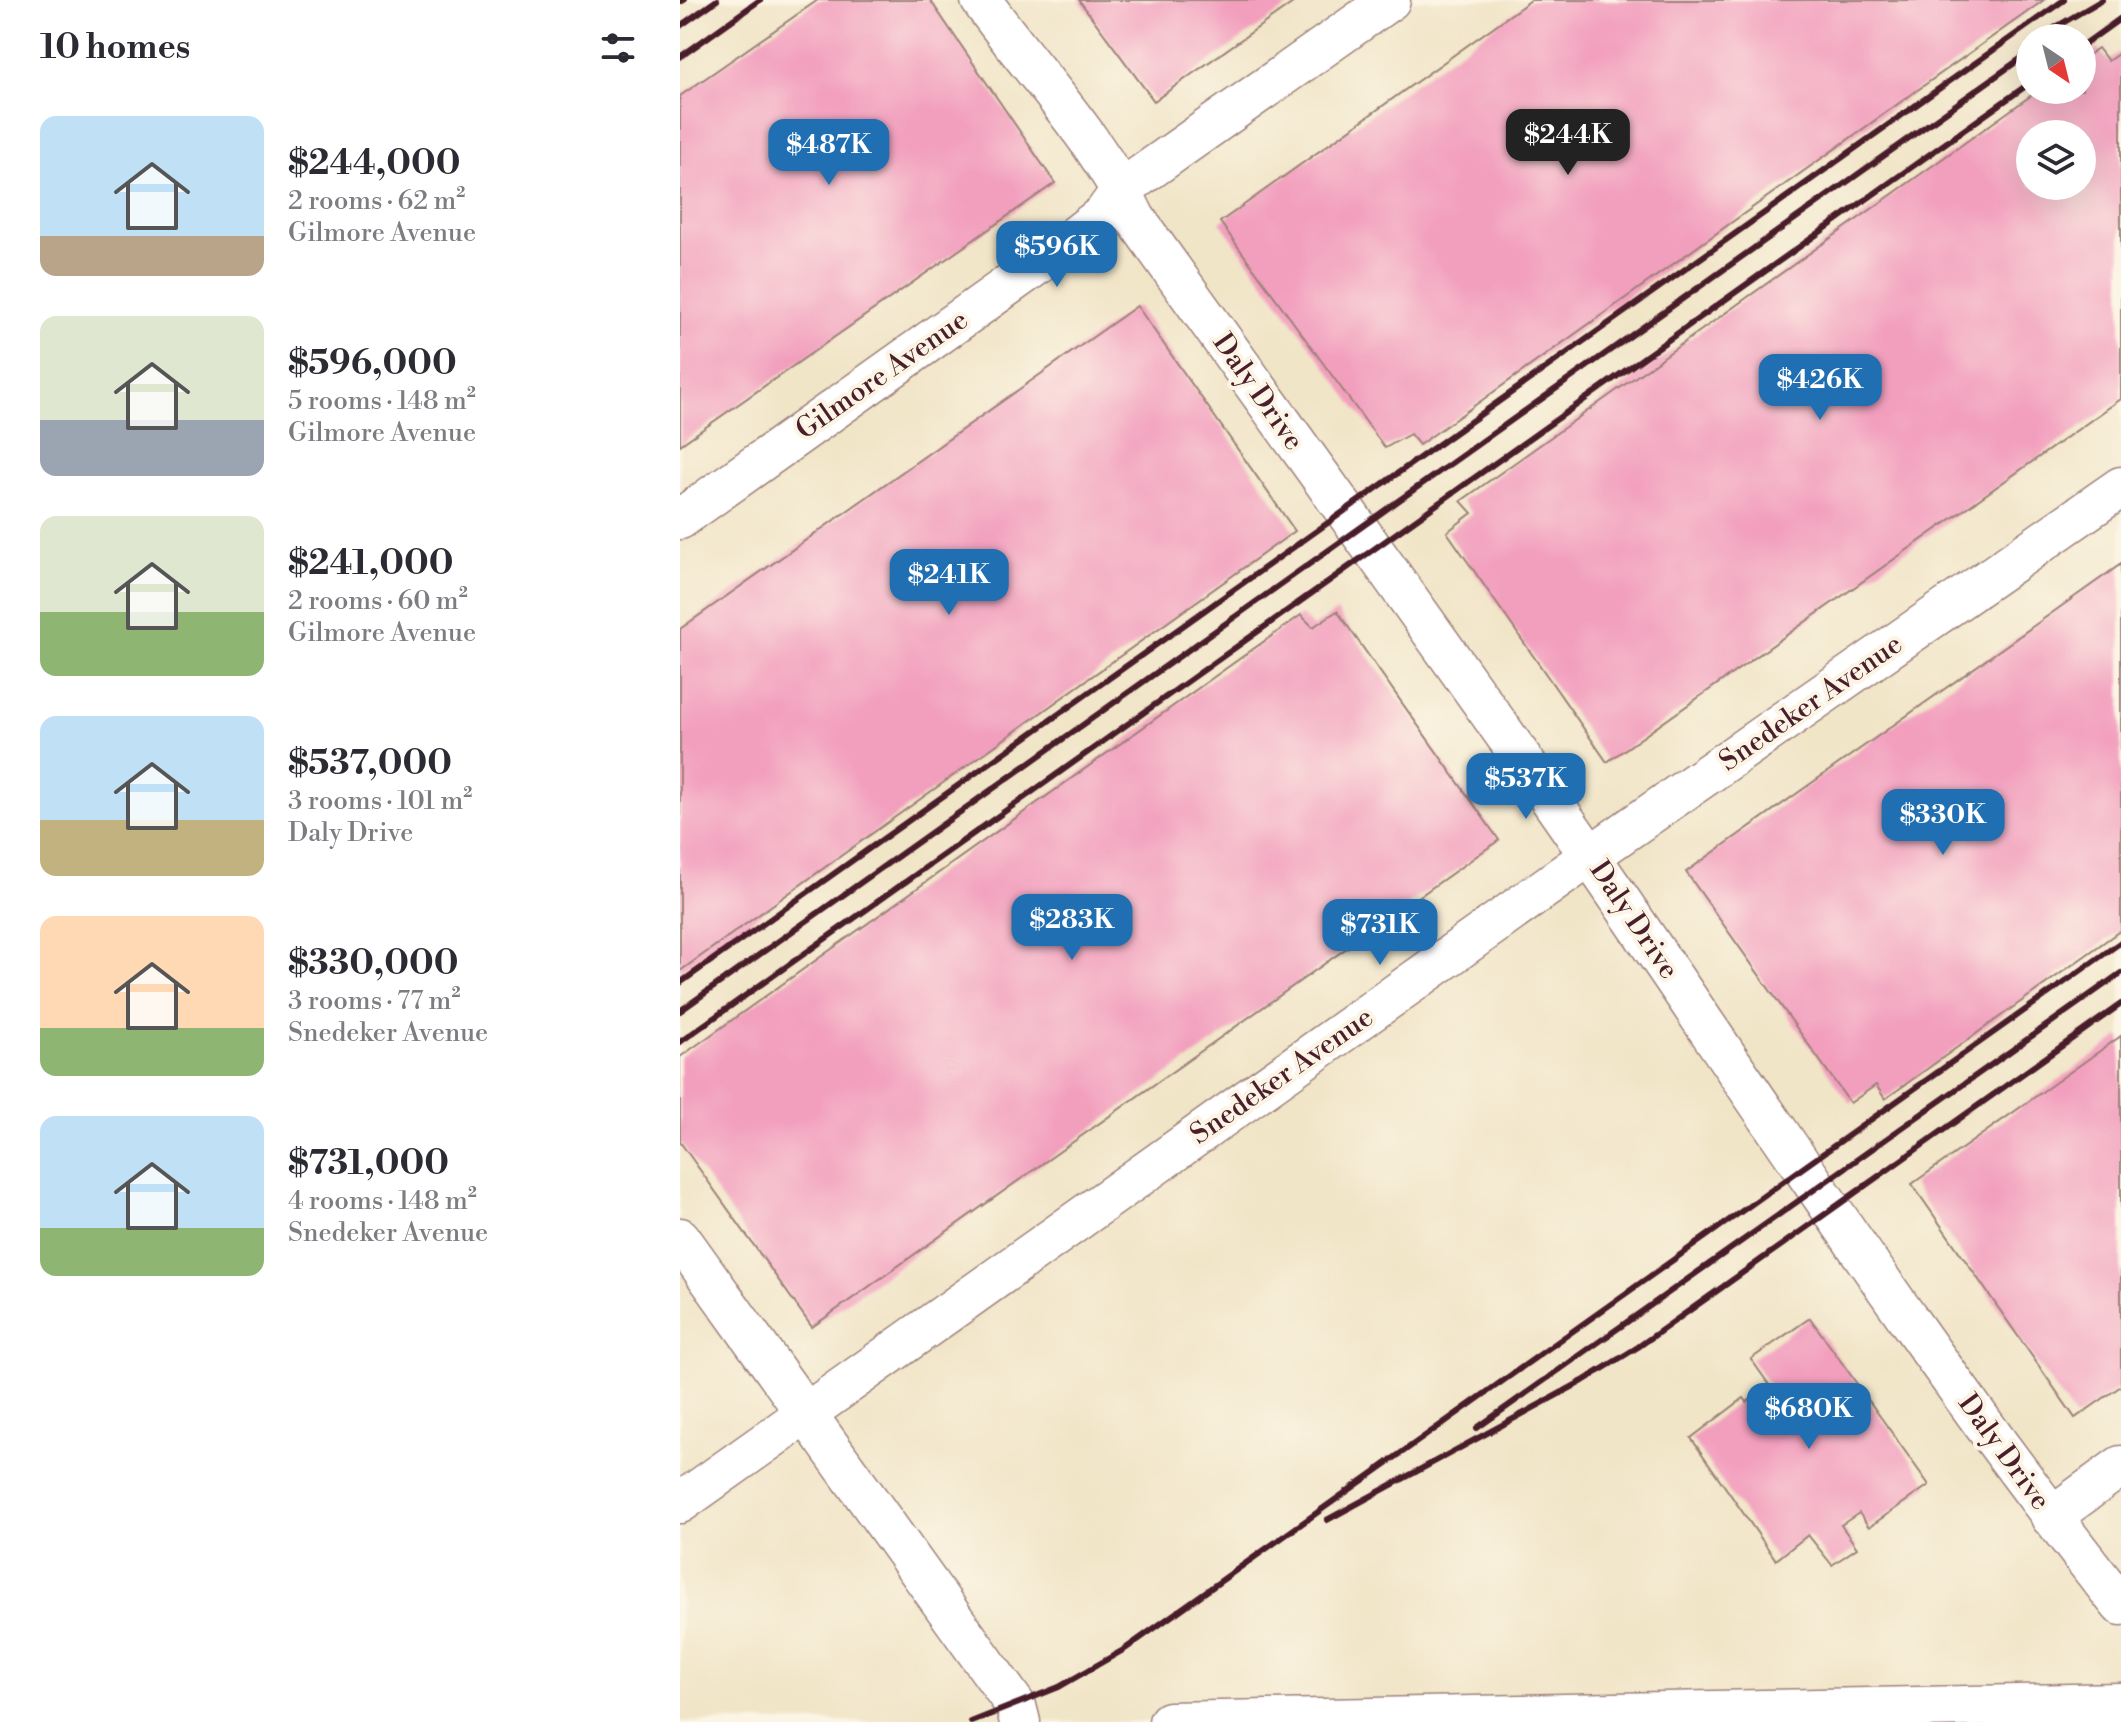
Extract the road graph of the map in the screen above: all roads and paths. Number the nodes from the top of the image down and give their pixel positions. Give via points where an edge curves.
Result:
1 (981, 0) edge
2 (1390, 0) edge
3 (1122, 189) junction
4 (2121, 487) edge
5 (680, 519) edge
6 (1590, 856) junction
7 (680, 1238) edge
8 (804, 1412) junction
9 (2121, 1466) edge
10 (680, 1503) edge
11 (2051, 1517) junction
12 (2121, 1605) edge
13 (2121, 1703) edge
14 (1020, 1722) edge
15 (1169, 1722) edge

1 - 3 street, Daly Drive
2 - 3 street, Gilmore Avenue
3 - 5 street, Gilmore Avenue via 1104,214 1052,254
3 - 6 street, Daly Drive via 1135,218
4 - 6 street, Snedeker Avenue
6 - 8 street, Snedeker Avenue
6 - 11 street, Daly Drive via 1941,1367
7 - 8 street
8 - 10 street, Snedeker Avenue
8 - 14 street via 1016,1706
9 - 11 street
11 - 12 street, Daly Drive
13 - 15 street

